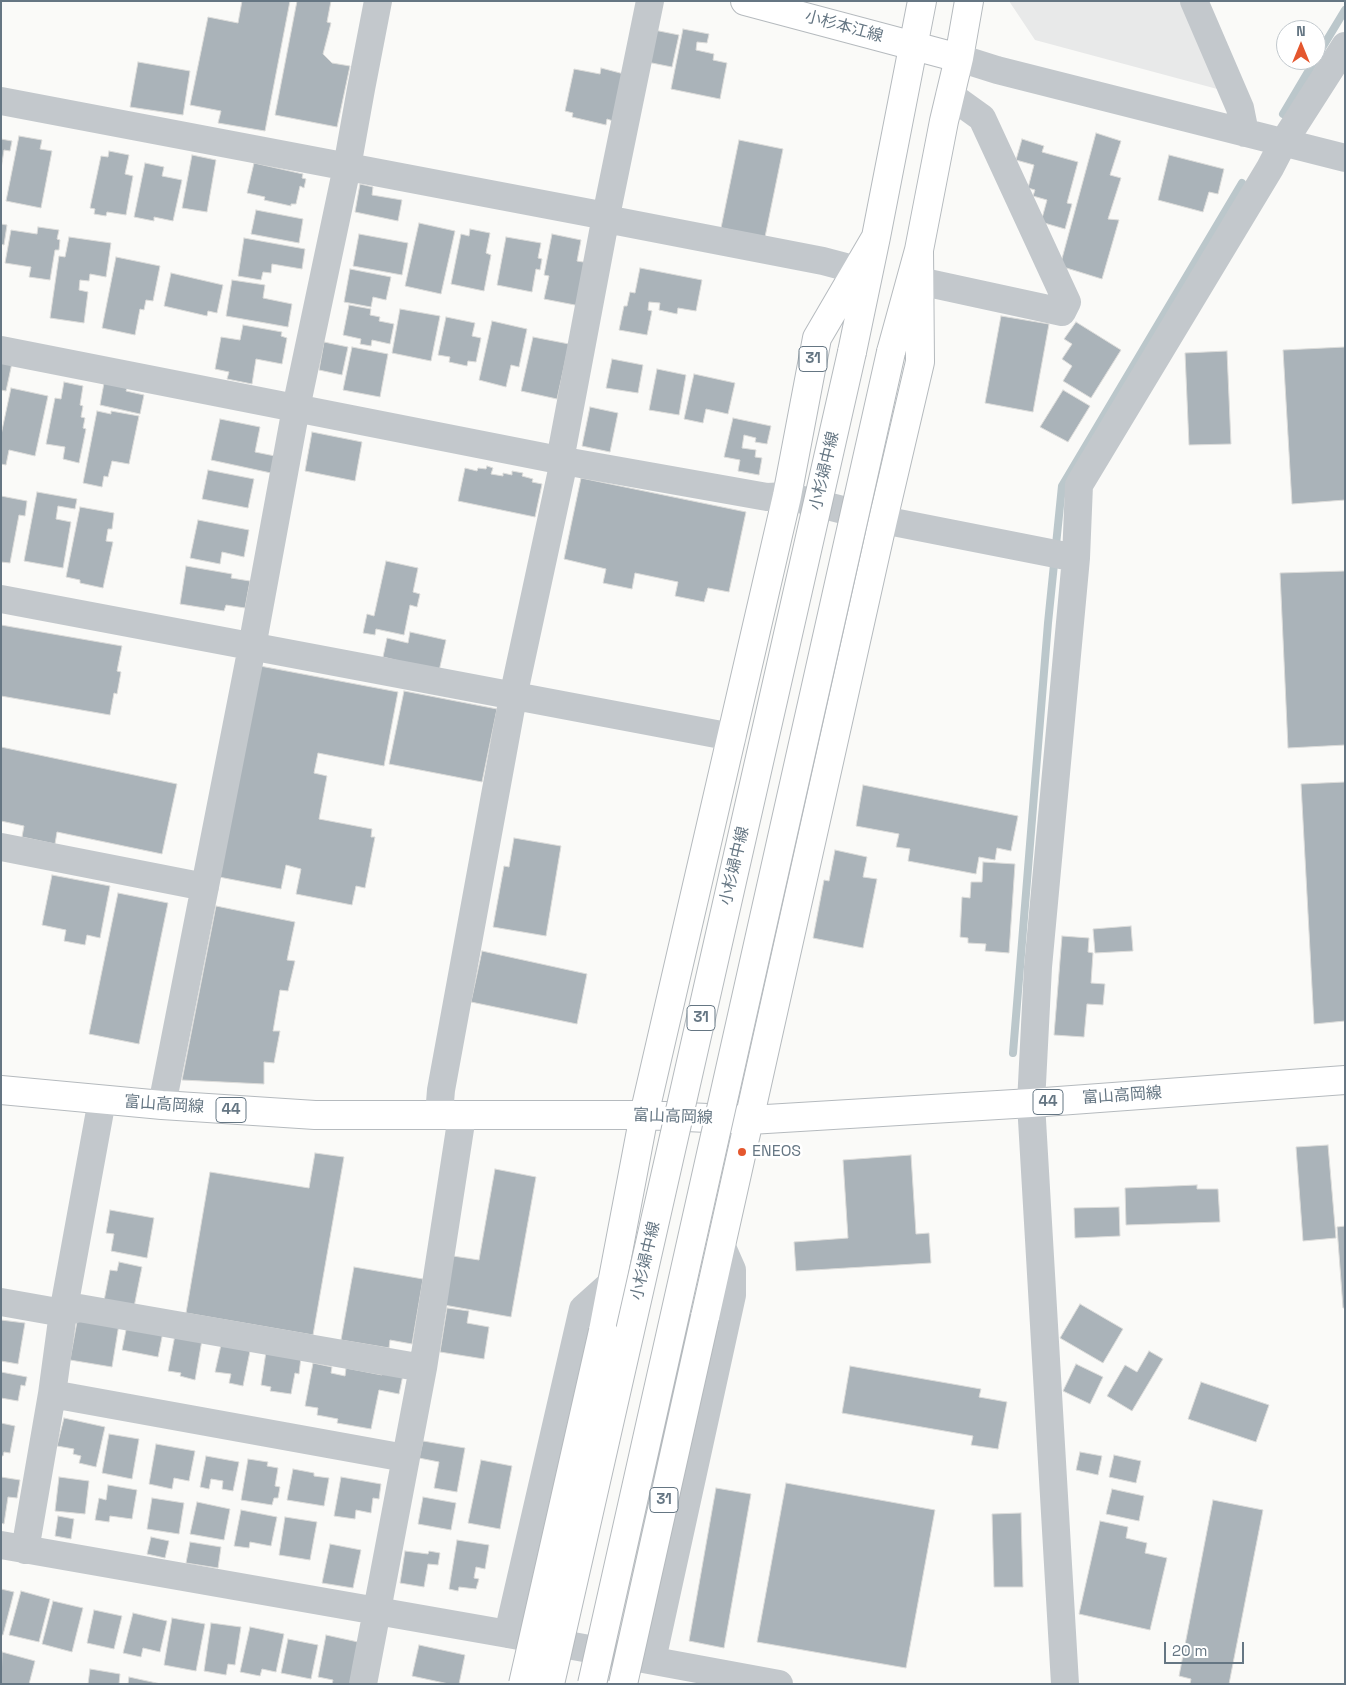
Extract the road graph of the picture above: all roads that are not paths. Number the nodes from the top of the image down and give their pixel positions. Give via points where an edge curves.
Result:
1 (378, 1) edge
2 (650, 1) edge
3 (745, 1) edge
4 (922, 1) edge
5 (969, 1) edge
6 (1194, 1) edge
7 (913, 46) junction
8 (1345, 46) edge
9 (959, 58) junction
10 (950, 94) junction
11 (1, 101) edge
12 (1245, 133) junction
13 (1283, 143) junction
14 (1345, 158) edge
15 (347, 167) junction
16 (606, 218) junction
17 (876, 236) junction
18 (919, 250) junction
19 (857, 270) junction
20 (919, 281) junction
21 (1, 350) edge
22 (296, 408) junction
23 (562, 461) junction
24 (787, 496) junction
25 (883, 520) junction
26 (1076, 558) junction
27 (1, 599) edge
28 (252, 647) junction
29 (513, 697) junction
30 (732, 737) junction
31 (1, 847) edge
32 (205, 887) junction
33 (1345, 1080) edge
34 (1, 1090) edge
35 (102, 1100) junction
36 (1031, 1103) junction
37 (162, 1105) junction
38 (451, 1115) junction
39 (644, 1115) junction
40 (750, 1120) junction
41 (722, 1245) junction
42 (612, 1283) junction
43 (1, 1302) edge
44 (63, 1313) junction
45 (423, 1368) junction
46 (52, 1394) junction
47 (405, 1458) junction
48 (13, 1547) edge
49 (376, 1611) junction
50 (508, 1634) junction
51 (652, 1660) junction
52 (363, 1684) edge
53 (523, 1684) edge
54 (550, 1684) edge
55 (592, 1684) edge
56 (623, 1684) edge
57 (779, 1684) edge
58 (1065, 1684) edge

1 - 15 street
2 - 16 street
3 - 7 main road, 小杉本江線
4 - 7 main road
5 - 9 main road
6 - 12 street via 1240,108
7 - 9 main road, 小杉本江線
7 - 17 main road, 小杉婦中線 / 31
8 - 13 street
9 - 10 main road, 31
9 - 12 street
10 - 18 main road, 31
10 - 20 street via 982,118 1067,302 1062,312
11 - 15 street
12 - 13 street
13 - 14 street
13 - 26 street via 1079,485
15 - 16 street
15 - 22 street
16 - 19 street
16 - 23 street
17 - 19 main road, 31
17 - 54 main road, 小杉婦中線 / 31, bridge
18 - 20 main road, 31
18 - 55 main road, 31, bridge via 891,352
19 - 24 main road, 31 via 817,338
20 - 25 main road, 31 via 920,362
21 - 22 street
22 - 23 street
22 - 28 street
23 - 24 street via 767,497
23 - 29 street
24 - 25 street
24 - 30 main road, 31
25 - 26 street
25 - 40 main road, 31
26 - 36 street via 1038,966
27 - 28 street
28 - 29 street
28 - 32 street
29 - 30 street
29 - 38 street via 440,1090
30 - 39 main road, 31
31 - 32 street
32 - 37 street
33 - 36 main road, 富山高岡線 / 44
34 - 35 main road, 富山高岡線 / 44
35 - 37 main road, 富山高岡線 / 44
35 - 44 street
36 - 40 main road, 富山高岡線 / 44
36 - 58 street
37 - 38 main road, 富山高岡線 / 44 via 315,1115
38 - 39 main road, 富山高岡線 / 44
38 - 45 street
39 - 40 main road, 富山高岡線 / 44
39 - 42 main road, 31
40 - 41 main road, 31
41 - 51 street via 732,1270 732,1295
41 - 56 main road, 31, bridge
42 - 50 street via 583,1309
42 - 53 main road, 31, bridge
43 - 44 street
44 - 45 street via 79,1308
44 - 46 street
45 - 47 street
46 - 47 street
46 - 48 street
47 - 49 street
48 - 49 street
49 - 50 street
49 - 52 street
50 - 51 street
51 - 57 street

